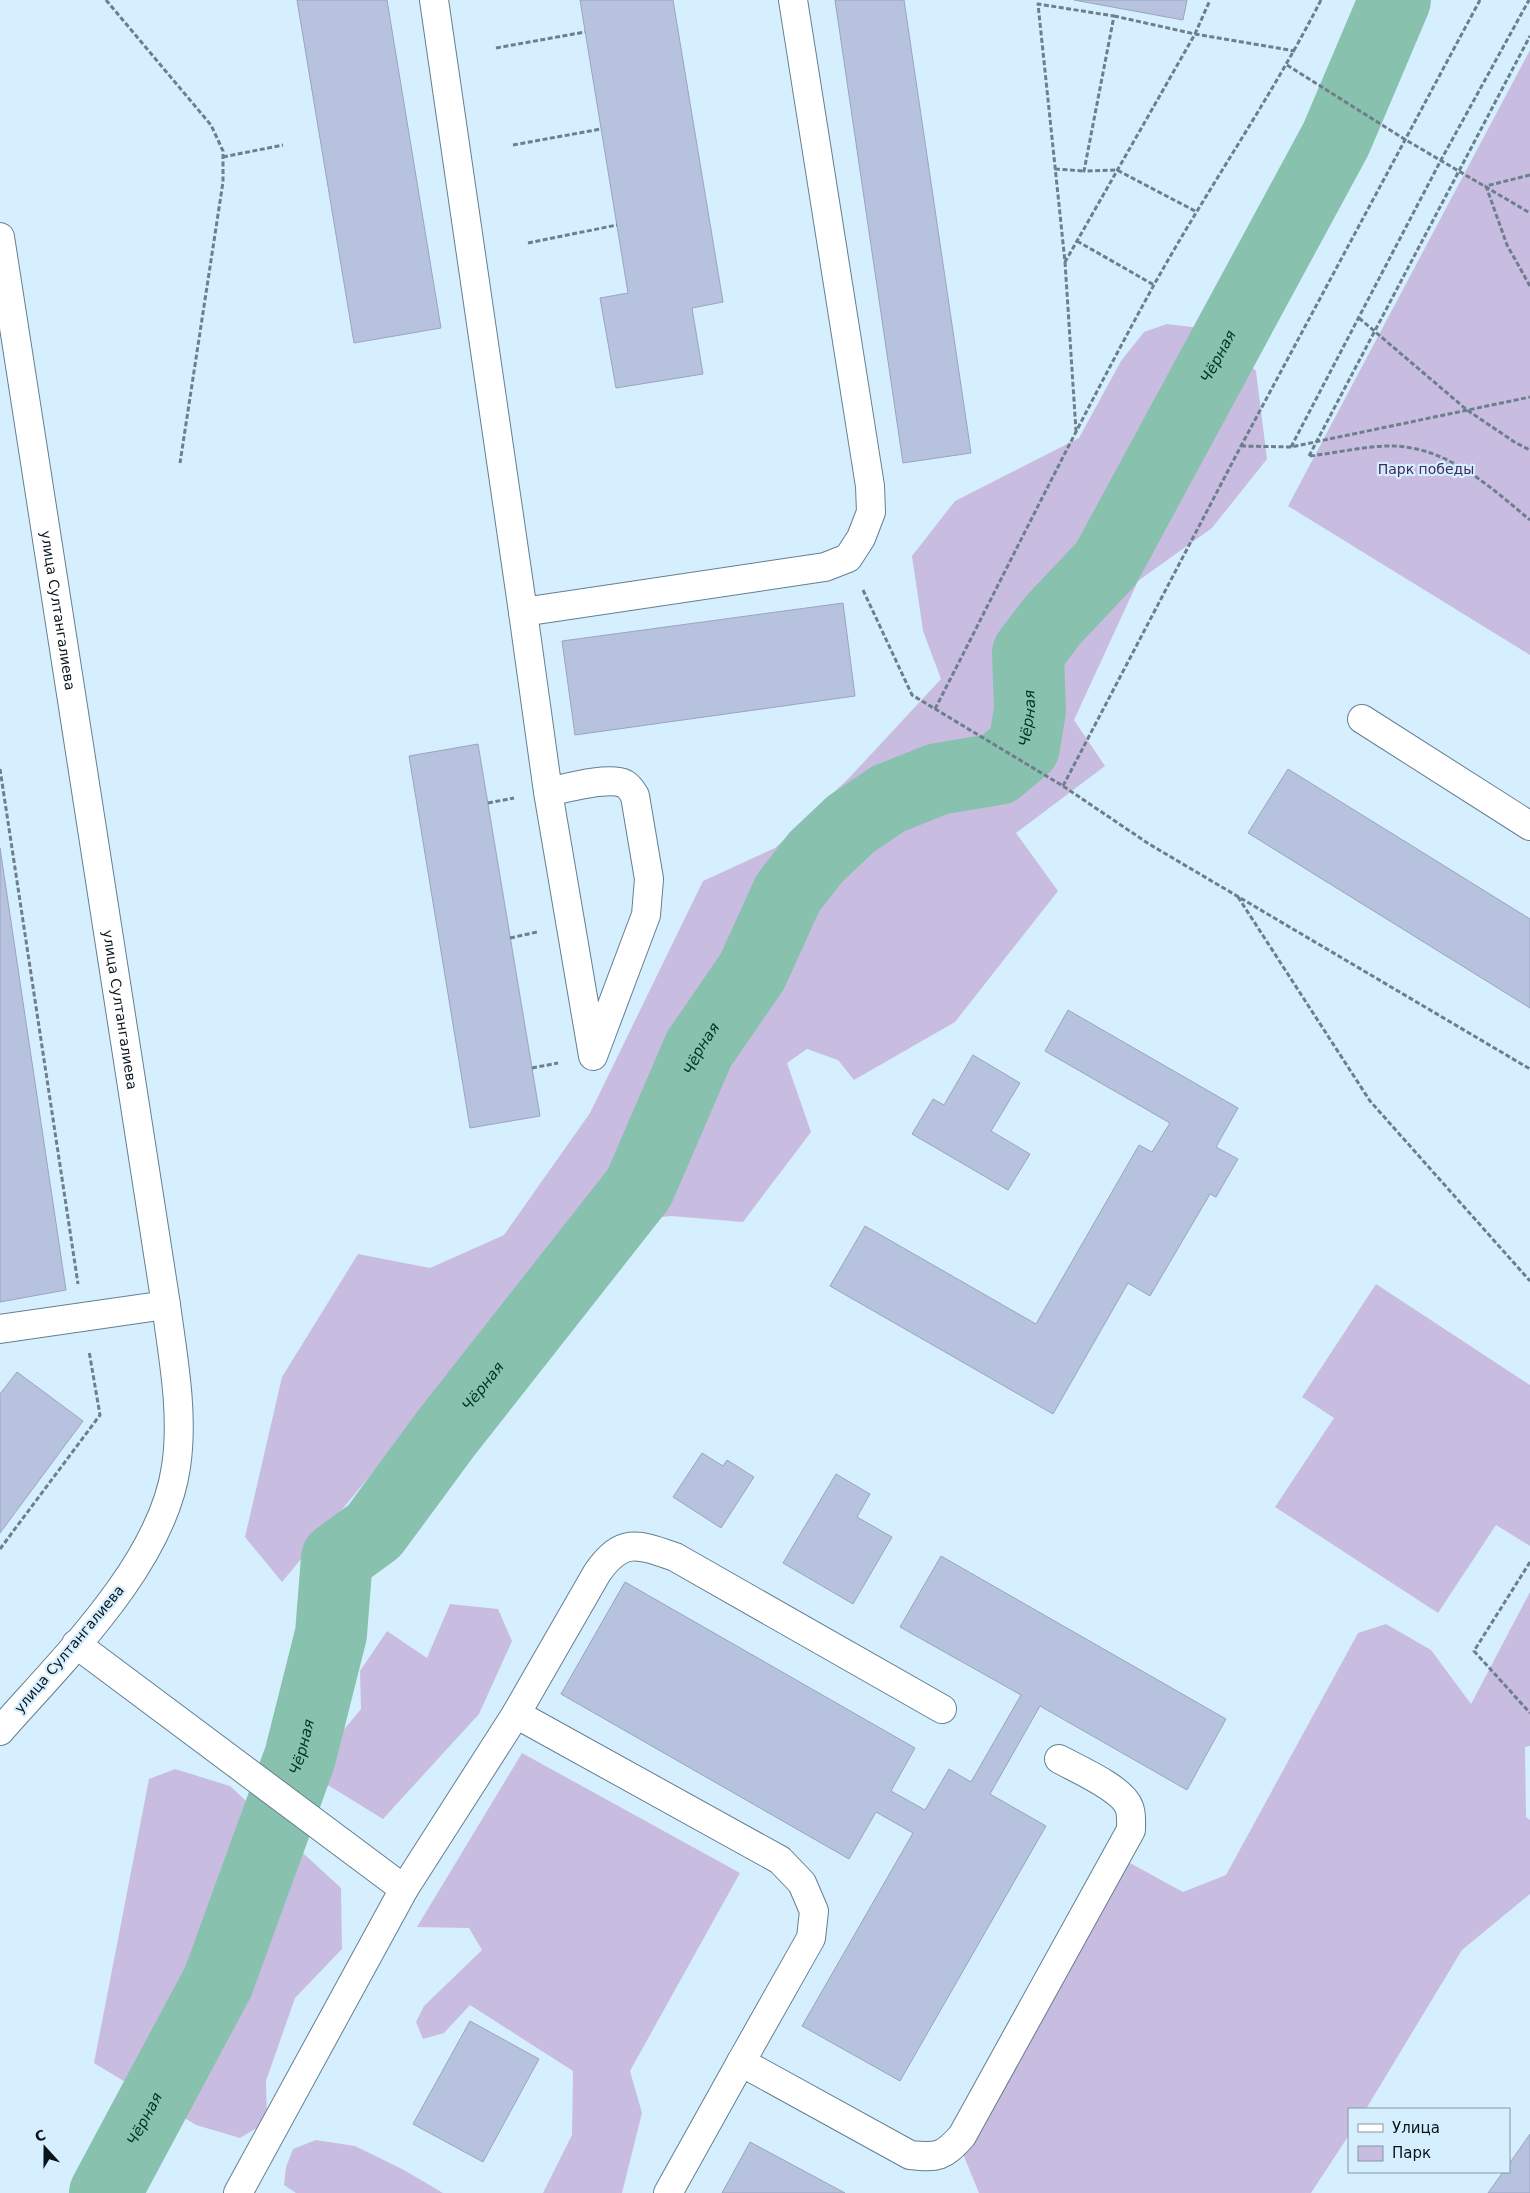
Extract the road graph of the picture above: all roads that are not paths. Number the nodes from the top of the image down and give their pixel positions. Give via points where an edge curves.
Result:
1 (434, 0) edge
2 (793, 0) edge
3 (0, 237) edge
4 (523, 612) junction
5 (1362, 719) dead end
6 (548, 792) junction
7 (1530, 826) edge
8 (166, 1305) junction
9 (0, 1329) edge
10 (76, 1644) junction
11 (942, 1709) dead end
12 (516, 1714) junction
13 (0, 1731) edge
14 (1059, 1759) dead end
15 (404, 1889) junction
16 (741, 2062) junction
17 (238, 2193) edge
18 (668, 2193) edge

1 - 4 street
2 - 4 street via 870,486 870,512 861,538 848,558 825,567
3 - 8 street, улица Султангалиева
4 - 6 street
5 - 7 street
6 - 6 street via 574,944 593,1056 646,915 648,879 635,796 631,788 609,781
8 - 9 street
8 - 10 street, улица Султангалиева via 177,1404 176,1467 169,1494 150,1543 124,1584
10 - 13 street, улица Султангалиева
10 - 15 street
11 - 12 street via 674,1557 648,1548 627,1547 608,1557 597,1573
12 - 15 street
12 - 16 street via 780,1860 802,1883 814,1911 811,1938
14 - 16 street via 1119,1793 1129,1805 1131,1830 962,2136 948,2151 932,2157 910,2154
15 - 17 street
16 - 18 street

